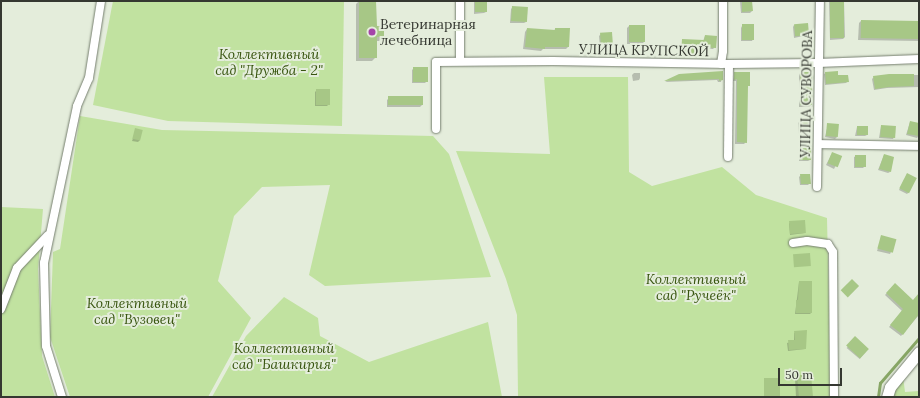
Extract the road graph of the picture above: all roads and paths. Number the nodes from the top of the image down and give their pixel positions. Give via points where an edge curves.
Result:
1 (100, 1) edge
2 (460, 1) edge
3 (723, 1) edge
4 (820, 1) edge
5 (919, 58) edge
6 (460, 61) junction
7 (818, 63) junction
8 (725, 64) junction
9 (436, 129) dead end
10 (819, 144) junction
11 (919, 146) edge
12 (728, 158) dead end
13 (817, 187) dead end
14 (49, 234) junction
15 (793, 243) dead end
16 (1, 308) edge
17 (919, 352) edge
18 (62, 397) edge
19 (834, 397) edge
20 (887, 397) edge

1 - 14 street via 89,78 77,106
2 - 6 street
3 - 8 street
4 - 7 street, УЛИЦА СУВОРОВА
5 - 7 street, УЛИЦА КРУПСКОЙ
6 - 8 street, УЛИЦА КРУПСКОЙ
6 - 9 street, УЛИЦА КРУПСКОЙ via 436,62
7 - 8 street, УЛИЦА КРУПСКОЙ
7 - 10 street, УЛИЦА СУВОРОВА
8 - 12 street
10 - 11 street
10 - 13 street, УЛИЦА СУВОРОВА
14 - 16 street via 17,268
14 - 18 street via 44,263 46,346
15 - 19 street via 808,241 828,244 833,252
17 - 20 street via 890,387

